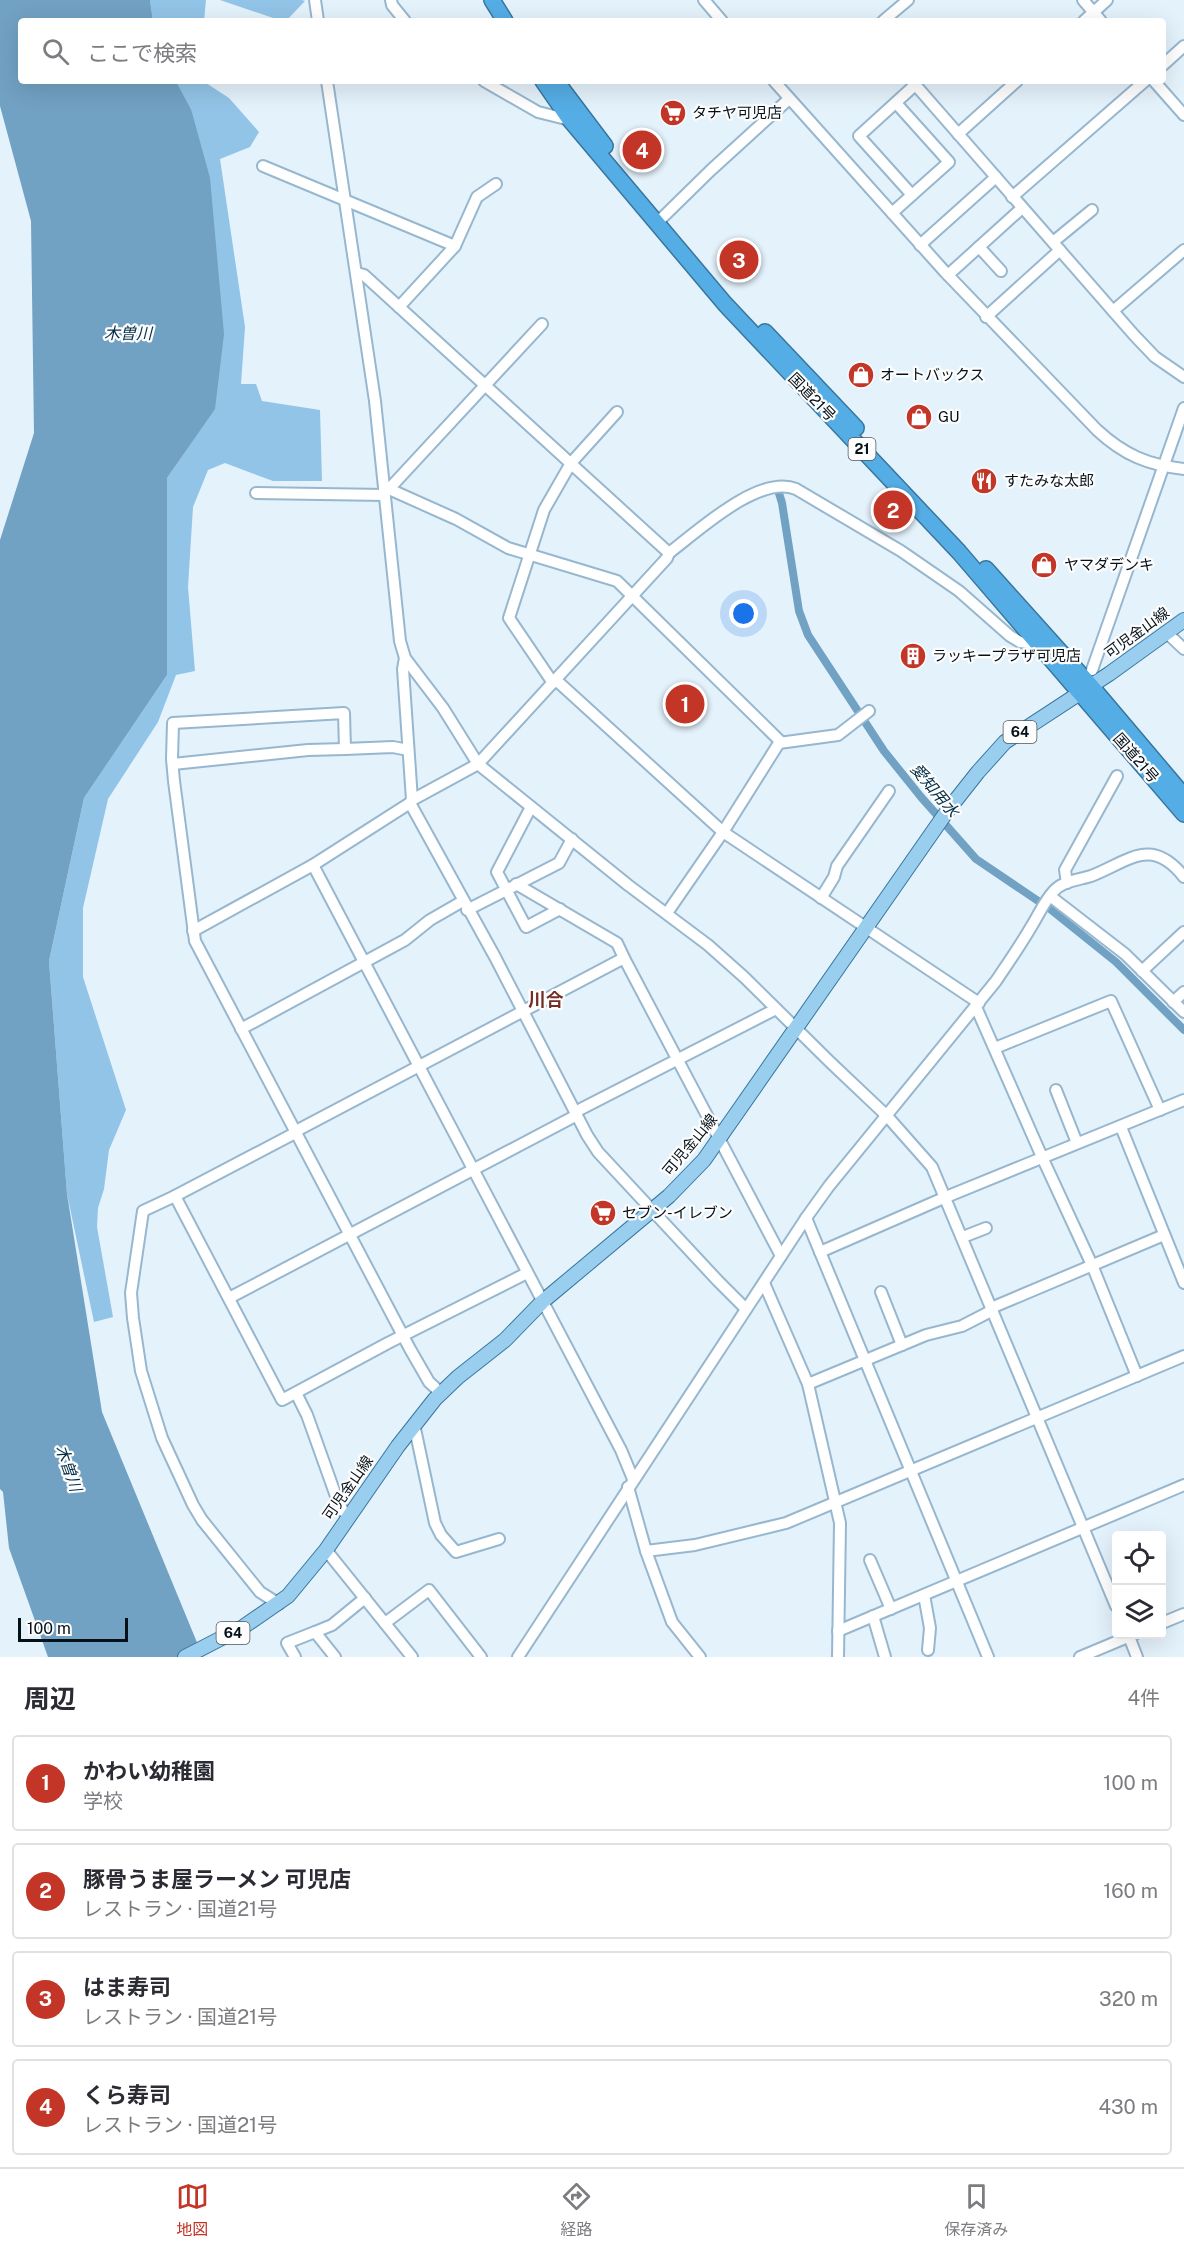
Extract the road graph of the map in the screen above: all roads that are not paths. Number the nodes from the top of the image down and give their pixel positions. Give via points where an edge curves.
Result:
1 (315, 0) edge
2 (390, 0) edge
3 (492, 0) edge
4 (503, 0) edge
5 (704, 0) edge
6 (908, 0) edge
7 (1083, 0) edge
8 (1107, 0) edge
9 (1097, 17) edge
10 (318, 18) edge
11 (403, 18) edge
12 (503, 18) edge
13 (515, 18) edge
14 (719, 18) edge
15 (887, 18) edge
16 (1184, 46) edge
17 (1166, 62) edge
18 (327, 84) edge
19 (489, 84) edge
20 (545, 84) edge
21 (558, 84) edge
22 (776, 84) edge
23 (912, 84) edge
24 (914, 84) edge
25 (1014, 84) edge
26 (1142, 84) edge
27 (1157, 84) edge
28 (789, 99) junction
29 (896, 103) junction
30 (1184, 115) edge
31 (570, 120) junction
32 (958, 134) junction
33 (263, 166) dead end
34 (996, 177) junction
35 (496, 184) dead end
36 (912, 195) junction
37 (1012, 197) junction
38 (344, 198) junction
39 (1022, 208) junction
40 (1092, 210) dead end
41 (892, 213) junction
42 (662, 218) junction
43 (921, 245) junction
44 (455, 246) junction
45 (979, 247) junction
46 (1056, 247) junction
47 (1184, 250) edge
48 (1001, 271) dead end
49 (357, 273) junction
50 (948, 275) junction
51 (399, 307) junction
52 (1113, 311) junction
53 (986, 317) junction
54 (542, 324) dead end
55 (1184, 377) edge
56 (486, 385) junction
57 (1184, 408) edge
58 (617, 412) dead end
59 (571, 463) junction
60 (1163, 467) junction
61 (1184, 469) edge
62 (386, 491) junction
63 (256, 493) dead end
64 (669, 553) junction
65 (529, 554) junction
66 (631, 597) junction
67 (1184, 620) edge
68 (1167, 633) junction
69 (1038, 644) junction
70 (1184, 649) edge
71 (405, 658) junction
72 (554, 681) junction
73 (1088, 683) junction
74 (869, 711) dead end
75 (779, 744) junction
76 (345, 748) junction
77 (408, 750) junction
78 (173, 764) junction
79 (478, 764) junction
80 (1117, 776) dead end
81 (889, 791) dead end
82 (1184, 796) edge
83 (411, 801) junction
84 (531, 807) junction
85 (1184, 814) edge
86 (723, 832) junction
87 (572, 839) junction
88 (314, 866) junction
89 (1184, 876) edge
90 (1067, 883) junction
91 (516, 884) junction
92 (506, 890) junction
93 (1049, 897) junction
94 (821, 898) junction
95 (465, 905) junction
96 (560, 909) junction
97 (667, 913) junction
98 (866, 928) junction
99 (193, 932) junction
100 (1184, 932) edge
101 (624, 958) junction
102 (364, 962) junction
103 (1142, 971) junction
104 (1184, 992) edge
105 (1173, 1002) junction
106 (978, 1005) junction
107 (776, 1009) junction
108 (522, 1012) junction
109 (1184, 1012) edge
110 (795, 1028) junction
111 (241, 1029) junction
112 (994, 1048) junction
113 (679, 1059) junction
114 (418, 1065) junction
115 (1056, 1090) dead end
116 (1184, 1100) edge
117 (1160, 1110) junction
118 (576, 1114) junction
119 (887, 1116) junction
120 (1121, 1127) junction
121 (296, 1131) junction
122 (720, 1139) junction
123 (1077, 1143) junction
124 (1042, 1158) junction
125 (473, 1169) junction
126 (175, 1196) junction
127 (945, 1197) junction
128 (652, 1210) junction
129 (806, 1218) junction
130 (986, 1228) dead end
131 (350, 1234) junction
132 (1164, 1235) junction
133 (963, 1237) junction
134 (820, 1252) junction
135 (782, 1256) junction
136 (1092, 1265) junction
137 (527, 1273) junction
138 (764, 1283) junction
139 (1184, 1283) edge
140 (881, 1292) dead end
141 (229, 1298) junction
142 (542, 1302) junction
143 (747, 1309) junction
144 (992, 1309) junction
145 (403, 1336) junction
146 (902, 1345) junction
147 (1184, 1356) edge
148 (865, 1361) junction
149 (1137, 1376) junction
150 (808, 1384) junction
151 (296, 1392) junction
152 (441, 1393) junction
153 (1037, 1417) junction
154 (414, 1424) junction
155 (911, 1471) junction
156 (631, 1483) junction
157 (1184, 1485) edge
158 (835, 1503) junction
159 (349, 1516) junction
160 (1085, 1528) junction
161 (499, 1539) dead end
162 (326, 1550) junction
163 (646, 1551) junction
164 (870, 1560) dead end
165 (956, 1581) junction
166 (924, 1595) junction
167 (1112, 1596) edge
168 (366, 1598) junction
169 (279, 1604) junction
170 (891, 1609) junction
171 (1184, 1614) edge
172 (873, 1616) junction
173 (1166, 1621) edge
174 (385, 1623) junction
175 (838, 1631) junction
176 (315, 1632) junction
177 (1122, 1639) edge
178 (1132, 1639) edge
179 (928, 1650) dead end
180 (524, 1655) edge
181 (185, 1657) edge
182 (295, 1657) edge
183 (335, 1657) edge
184 (412, 1657) edge
185 (481, 1657) edge
186 (700, 1657) edge
187 (838, 1657) edge
188 (885, 1657) edge
189 (988, 1657) edge
190 (1080, 1657) edge
191 (1137, 1657) edge

1 - 10 street
2 - 11 street
3 - 12 highway
4 - 13 highway
5 - 14 street
6 - 15 street
7 - 9 street
8 - 9 street
16 - 17 street
18 - 38 street
19 - 31 street via 538,112
20 - 31 highway, 国道21号 / 21
21 - 42 highway, 国道21号 / 21
22 - 28 street
23 - 29 street
24 - 32 street
25 - 32 street
26 - 37 street
27 - 30 street
28 - 41 street
28 - 42 street
29 - 36 street via 859,136
29 - 36 street via 949,162
31 - 69 highway, 国道21号 / 21 via 725,304 918,507
32 - 34 street
33 - 38 street
34 - 37 street
34 - 43 street
35 - 44 street via 476,199
36 - 41 street
37 - 39 street
38 - 44 street
38 - 49 street
39 - 45 street
39 - 46 street
40 - 46 street
41 - 43 street
42 - 73 highway, 国道21号 / 21 via 731,298 925,500
43 - 50 street
44 - 51 street
45 - 48 street
45 - 50 street
46 - 52 street
46 - 53 street
47 - 52 street
49 - 51 street
49 - 62 street
50 - 53 street
51 - 56 street
52 - 55 street via 1155,357
53 - 60 street via 1113,445
54 - 56 street
56 - 59 street
56 - 62 street
57 - 60 street
58 - 59 street
59 - 64 street
59 - 65 street via 544,510
60 - 61 street
60 - 73 street
62 - 63 street
62 - 65 street
62 - 71 street via 400,641
64 - 66 street
64 - 69 street via 745,496 786,485 902,551 959,591 1010,636 1020,642
65 - 66 street via 608,577
65 - 72 street via 509,618
66 - 72 street
66 - 75 street
67 - 68 main road, 可児金山線 / 64
68 - 70 street
68 - 73 main road, 可児金山線 / 64
69 - 73 highway, 国道21号 / 21
71 - 77 street
71 - 79 street
72 - 79 street
72 - 86 street
73 - 82 highway, 国道21号 / 21
73 - 85 highway, 国道21号 / 21
73 - 98 main road, 可児金山線 / 64 via 1005,742 948,810
74 - 75 street via 838,735
75 - 86 street
76 - 77 street
76 - 78 street
76 - 78 street via 344,713 173,723
77 - 83 street
78 - 99 street
79 - 83 street
79 - 84 street
80 - 90 street via 1065,870
81 - 94 street via 837,866
83 - 88 street
83 - 95 street
84 - 87 street
84 - 92 street via 496,872
86 - 94 street
86 - 97 street
87 - 91 street via 558,863
87 - 97 street
88 - 99 street
88 - 102 street
89 - 90 street via 1170,860 1143,854
90 - 93 street
91 - 92 street
91 - 96 street
92 - 95 street
92 - 96 street via 526,927
93 - 103 street
93 - 106 street via 1020,947
94 - 98 street
95 - 102 street via 430,920 405,940
95 - 108 street
96 - 101 street via 617,942
97 - 107 street via 708,945
98 - 106 street
98 - 110 main road, 可児金山線 / 64
99 - 111 street
100 - 103 street
101 - 108 street
101 - 113 street
102 - 111 street
102 - 114 street
103 - 105 street
104 - 105 street
105 - 109 street
106 - 112 street
106 - 119 street
107 - 110 street
107 - 113 street
108 - 114 street
108 - 118 street
110 - 119 street
110 - 122 main road, 可児金山線 / 64
111 - 121 street
112 - 117 street via 1111,1001
112 - 124 street
113 - 118 street
113 - 122 street
114 - 121 street
114 - 125 street
115 - 123 street
116 - 117 street
117 - 120 street
118 - 125 street
118 - 128 street via 598,1152
119 - 127 street via 932,1167
119 - 129 street
120 - 123 street
120 - 132 street
121 - 126 street
121 - 131 street
122 - 128 main road, 可児金山線 / 64 via 687,1178
122 - 135 street
123 - 124 street
124 - 127 street
124 - 136 street
125 - 131 street
125 - 137 street
126 - 141 street
126 - 169 street via 143,1211 131,1293 141,1371 162,1438 192,1505 260,1592
127 - 133 street
127 - 134 street
128 - 142 main road, 可児金山線 / 64
128 - 143 street
129 - 134 street
129 - 135 street
130 - 133 street
131 - 141 street
131 - 145 street
132 - 136 street
132 - 139 street
133 - 144 street
134 - 148 street
135 - 138 street
136 - 144 street
136 - 149 street
137 - 142 street
137 - 145 street
138 - 143 street
138 - 150 street
140 - 146 street
141 - 151 street via 282,1400
142 - 152 main road, 可児金山線 / 64 via 505,1340
142 - 156 street via 621,1450
143 - 156 street
144 - 146 street via 962,1326
144 - 153 street
145 - 151 street
145 - 152 street via 429,1382
146 - 148 street
147 - 149 street
148 - 150 street
148 - 155 street
149 - 153 street
150 - 158 street
151 - 159 street via 337,1499
152 - 154 main road, 可児金山線 / 64
153 - 155 street
153 - 160 street
154 - 159 main road, 可児金山線 / 64
154 - 161 street via 441,1535 456,1552
155 - 158 street
155 - 165 street
156 - 163 street
156 - 180 street
157 - 160 street
158 - 163 street via 747,1534
158 - 175 street via 840,1523
159 - 162 main road, 可児金山線 / 64
160 - 165 street
160 - 167 street
162 - 168 street
162 - 169 main road, 可児金山線 / 64
163 - 186 street via 672,1622
164 - 170 street
165 - 166 street
165 - 189 street
166 - 170 street
166 - 179 street via 930,1628
168 - 174 street
168 - 176 street via 332,1625
169 - 181 main road, 可児金山線 / 64
170 - 172 street
171 - 173 street
172 - 175 street
172 - 188 street
174 - 184 street
174 - 185 street via 429,1590
175 - 187 street
176 - 182 street via 287,1643
176 - 183 street
177 - 190 street
178 - 191 street

